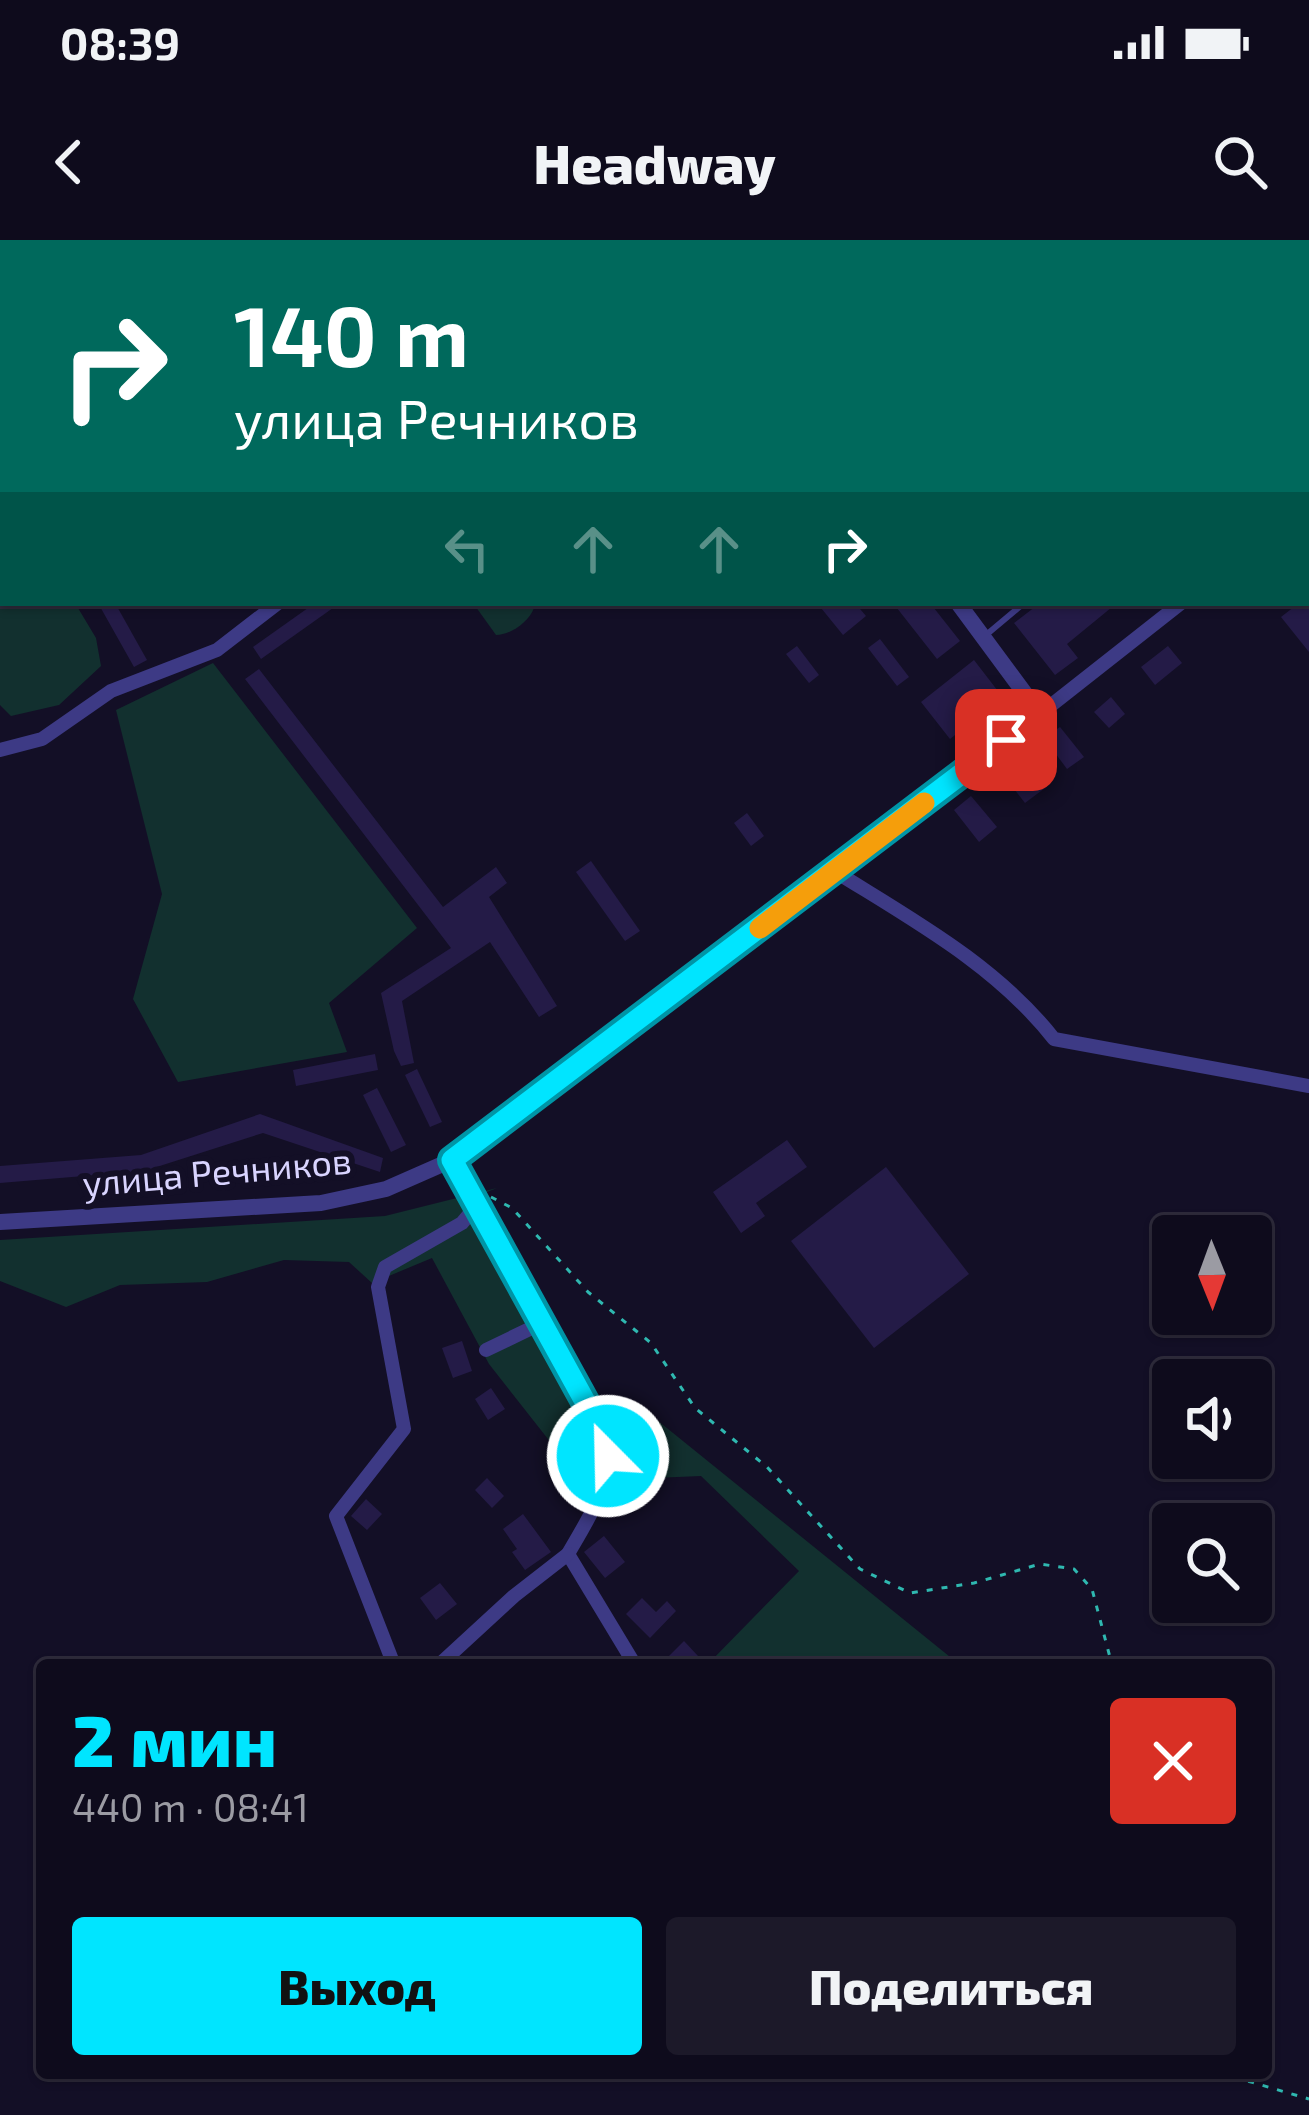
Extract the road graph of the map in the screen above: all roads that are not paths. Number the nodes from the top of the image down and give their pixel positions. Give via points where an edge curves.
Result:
1 (274, 606) edge
2 (960, 606) edge
3 (1020, 606) edge
4 (1177, 606) edge
5 (983, 637) junction
6 (1040, 714) junction
7 (0, 750) edge
8 (836, 872) junction
9 (1309, 1086) edge
10 (452, 1160) junction
11 (477, 1205) junction
12 (0, 1222) edge
13 (542, 1323) junction
14 (486, 1350) dead end
15 (568, 1554) junction
16 (392, 1659) edge
17 (446, 1659) edge
18 (631, 1659) edge

1 - 7 street via 217,650 111,691 42,739
2 - 5 street
3 - 5 lane
4 - 6 street, улица Речников
5 - 6 street
6 - 8 street, улица Речников
8 - 9 street via 983,968 1054,1039
8 - 10 street, улица Речников
10 - 11 street
10 - 12 street, улица Речников via 386,1189 322,1203
11 - 13 street
11 - 16 street via 462,1223 385,1267 378,1287 404,1430 336,1516
13 - 14 street
13 - 15 street via 608,1456 597,1504
15 - 17 street
15 - 18 street

